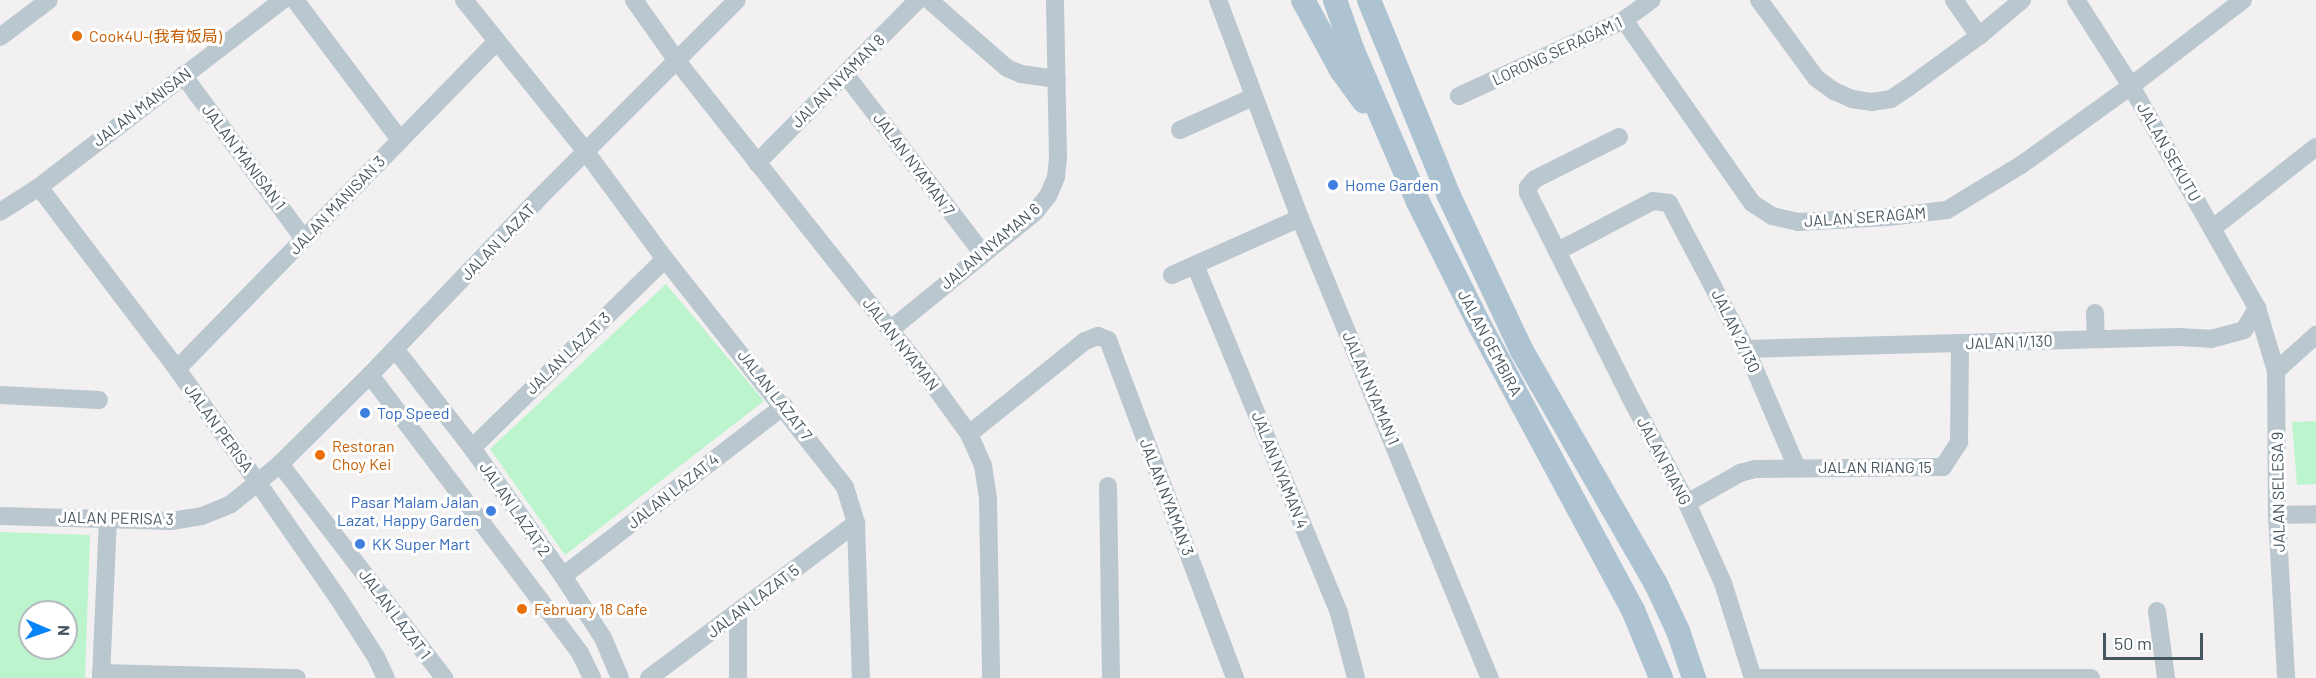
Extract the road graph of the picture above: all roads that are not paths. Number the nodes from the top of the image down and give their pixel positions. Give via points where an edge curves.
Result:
1 (49, 0) edge
2 (283, 0) edge
3 (295, 0) edge
4 (464, 0) edge
5 (634, 0) edge
6 (737, 0) edge
7 (918, 0) edge
8 (929, 0) edge
9 (1055, 0) edge
10 (1218, 0) edge
11 (1303, 0) edge
12 (1335, 0) edge
13 (1369, 0) edge
14 (1388, 0) edge
15 (1652, 0) edge
16 (1759, 0) edge
17 (1954, 0) edge
18 (2022, 0) edge
19 (2076, 0) edge
20 (2243, 0) edge
21 (1624, 20) junction
22 (2, 31) edge
23 (1979, 36) junction
24 (1385, 38) junction
25 (497, 41) junction
26 (677, 61) junction
27 (845, 74) junction
28 (183, 75) junction
29 (1057, 79) junction
30 (2132, 86) junction
31 (1459, 96) dead end
32 (1254, 97) junction
33 (1381, 118) junction
34 (1179, 130) dead end
35 (1619, 137) dead end
36 (400, 140) junction
37 (2316, 147) edge
38 (586, 152) junction
39 (757, 163) junction
40 (39, 187) junction
41 (0, 212) edge
42 (1300, 218) junction
43 (2213, 228) junction
44 (304, 239) junction
45 (1558, 251) junction
46 (983, 254) junction
47 (665, 259) junction
48 (1195, 265) junction
49 (1172, 275) dead end
50 (2257, 308) junction
51 (2095, 313) dead end
52 (890, 330) junction
53 (2316, 335) edge
54 (2096, 339) junction
55 (1960, 343) junction
56 (395, 349) junction
57 (1746, 349) junction
58 (177, 369) junction
59 (2276, 371) junction
60 (370, 375) junction
61 (0, 395) edge
62 (99, 400) dead end
63 (784, 406) junction
64 (969, 434) junction
65 (472, 448) junction
66 (280, 464) junction
67 (1797, 468) junction
68 (258, 483) junction
69 (1108, 486) dead end
70 (1687, 503) junction
71 (2316, 514) edge
72 (2277, 515) junction
73 (0, 516) edge
74 (108, 519) junction
75 (856, 524) junction
76 (562, 576) junction
77 (2157, 611) dead end
78 (738, 613) junction
79 (101, 675) edge
80 (297, 678) edge
81 (386, 678) edge
82 (444, 678) edge
83 (592, 678) edge
84 (620, 678) edge
85 (649, 678) edge
86 (738, 678) edge
87 (861, 678) edge
88 (991, 678) edge
89 (1111, 678) edge
90 (1235, 678) edge
91 (1356, 678) edge
92 (1490, 678) edge
93 (1661, 678) edge
94 (1694, 678) edge
95 (1753, 678) edge
96 (2044, 678) edge
97 (2091, 678) edge
98 (2166, 678) edge
99 (2286, 678) edge

1 - 22 street
2 - 28 street, JALAN MANISAN
3 - 36 street
4 - 25 street, JALAN LAZAT 7
5 - 26 street, JALAN NYAMAN
6 - 26 street, JALAN LAZAT
7 - 27 street, JALAN NYAMAN 8
8 - 29 street via 1007,68 1020,74
9 - 29 street, JALAN NYAMAN 6
10 - 32 street, JALAN NYAMAN 1
11 - 33 main road via 1357,95
12 - 33 main road, JALAN GEMBIRA
13 - 24 main road, JALAN GEMBIRA
14 - 24 main road
15 - 21 street, LORONG SERAGAM 1
16 - 23 street via 1816,78 1852,99 1891,99
17 - 23 street
18 - 23 street
19 - 30 street, JALAN SEKUTU
20 - 30 street, JALAN SERAGAM
21 - 30 street, JALAN SERAGAM via 1752,203 1760,211 1784,220 1888,217 1947,210 2021,165
21 - 31 street, LORONG SERAGAM 1
24 - 94 main road, JALAN GEMBIRA via 1449,196 1522,351 1656,584
25 - 36 street, JALAN MANISAN 3
25 - 38 street, JALAN LAZAT 7
26 - 38 street, JALAN LAZAT
26 - 39 street, JALAN NYAMAN
27 - 39 street, JALAN NYAMAN 8
27 - 46 street, JALAN NYAMAN 7
28 - 40 street, JALAN MANISAN
28 - 44 street, JALAN MANISAN 1
29 - 46 street, JALAN NYAMAN 6 via 1058,159 1048,196 1035,212
30 - 43 street, JALAN SEKUTU
32 - 34 street
32 - 42 street, JALAN NYAMAN 1
33 - 93 main road, JALAN GEMBIRA via 1480,326 1633,610
35 - 45 street, JALAN RIANG via 1535,179 1528,187 1529,198
36 - 44 street, JALAN MANISAN 3
37 - 43 street
38 - 47 street, JALAN LAZAT 7
38 - 56 street, JALAN LAZAT
39 - 52 street, JALAN NYAMAN
40 - 41 street, JALAN MANISAN
40 - 58 street, JALAN PERISA
42 - 48 street
42 - 92 street, JALAN NYAMAN 1
43 - 50 street, JALAN SEKUTU
44 - 58 street, JALAN MANISAN 3
45 - 57 street, JALAN 2/130 via 1653,201 1664,200 1672,208
45 - 70 street, JALAN RIANG
46 - 52 street, JALAN NYAMAN 6
47 - 63 street, JALAN LAZAT 7
47 - 65 street, JALAN LAZAT 3
48 - 49 street
48 - 91 street, JALAN NYAMAN 4 via 1339,613
50 - 54 street, JALAN 1/130 via 2244,330 2211,339
50 - 59 street, JALAN SELESA 9
51 - 54 street
52 - 64 street, JALAN NYAMAN
53 - 59 street
54 - 55 street, JALAN 1/130
55 - 57 street, JALAN 1/130
55 - 67 street, JALAN RIANG 15 via 1959,442 1943,467
56 - 60 street, JALAN LAZAT
56 - 65 street, JALAN LAZAT 2
57 - 67 street, JALAN 2/130
58 - 68 street, JALAN PERISA
59 - 72 street, JALAN SELESA 9
60 - 66 street, JALAN LAZAT
60 - 83 street, JALAN LAZAT 2 via 580,653
61 - 62 street
63 - 75 street, JALAN LAZAT 7 via 845,487
63 - 76 street, JALAN LAZAT 4
64 - 88 street, JALAN NYAMAN via 983,466 988,499
64 - 90 street, JALAN NYAMAN 3 via 1085,341 1098,336 1108,340
65 - 76 street, JALAN LAZAT 2
66 - 68 street, JALAN LAZAT
66 - 82 street, JALAN LAZAT 1
67 - 70 street, JALAN RIANG 15 via 1747,471
68 - 74 street, JALAN PERISA 3 via 231,504 202,516 171,521
68 - 81 street, JALAN PERISA via 351,618
69 - 89 street
70 - 95 street, JALAN RIANG via 1723,583
71 - 72 street
72 - 99 street, JALAN SELESA 9
73 - 74 street, JALAN PERISA 3
74 - 79 street
75 - 78 street, JALAN LAZAT 5
75 - 87 street, JALAN LAZAT 7
76 - 84 street, JALAN LAZAT 2 via 603,638
77 - 98 street
78 - 85 street, JALAN LAZAT 5
78 - 86 street
79 - 80 street
95 - 96 street
96 - 97 street

